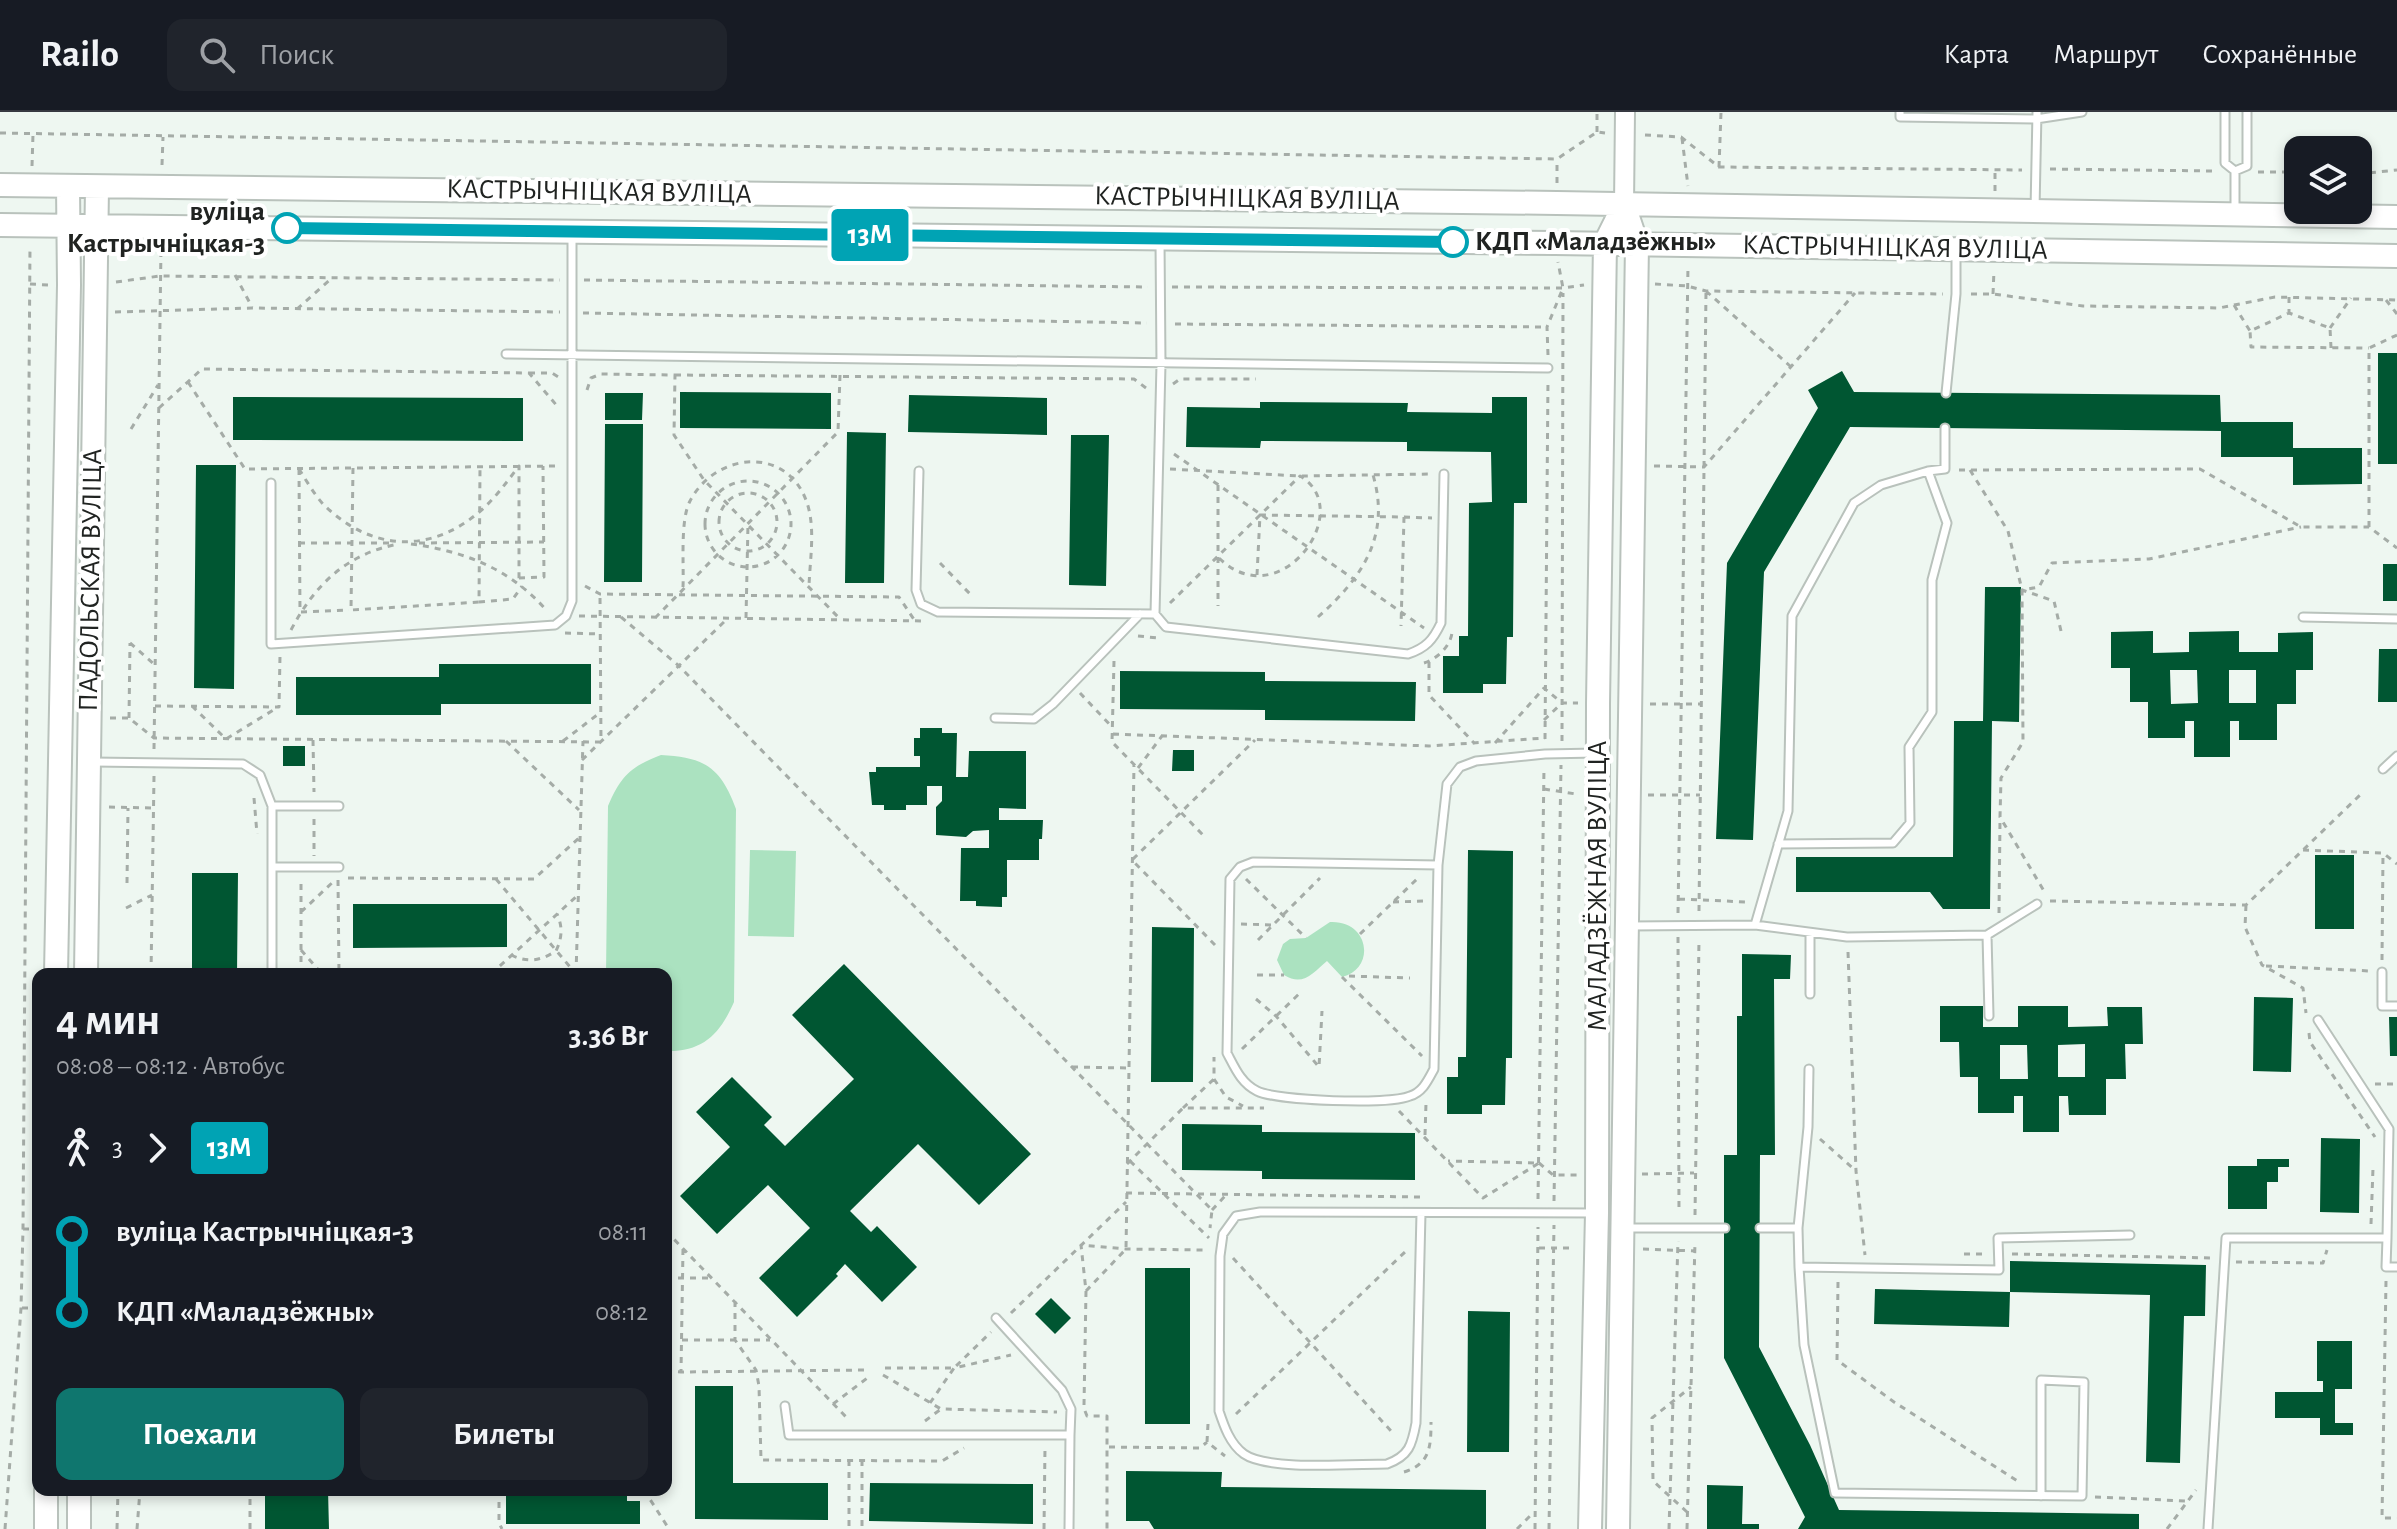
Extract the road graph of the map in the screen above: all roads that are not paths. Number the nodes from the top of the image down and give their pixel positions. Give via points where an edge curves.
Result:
1 (1625, 112) edge
2 (1900, 112) edge
3 (2082, 112) edge
4 (2225, 112) edge
5 (2247, 112) edge
6 (2036, 115) edge
7 (2235, 171) junction
8 (0, 185) edge
9 (68, 186) junction
10 (97, 187) junction
11 (1624, 205) junction
12 (2035, 212) junction
13 (2235, 215) junction
14 (2397, 217) edge
15 (0, 225) edge
16 (69, 226) junction
17 (96, 226) junction
18 (572, 232) junction
19 (1160, 239) junction
20 (1605, 243) junction
21 (1637, 244) junction
22 (1956, 248) junction
23 (2397, 256) edge
24 (506, 354) dead end
25 (571, 355) junction
26 (1161, 364) junction
27 (1548, 368) road end
28 (1946, 393) dead end
29 (1945, 428) dead end
30 (919, 471) dead end
31 (1928, 471) junction
32 (1444, 474) road end
33 (271, 483) dead end
34 (1140, 614) junction
35 (1155, 614) junction
36 (2303, 617) dead end
37 (2397, 619) edge
38 (995, 718) dead end
39 (1599, 753) junction
40 (2397, 756) edge
41 (89, 762) junction
42 (2383, 769) dead end
43 (272, 806) junction
44 (339, 806) dead end
45 (1778, 844) junction
46 (1438, 865) junction
47 (272, 867) junction
48 (339, 867) dead end
49 (2037, 904) dead end
50 (1755, 925) junction
51 (1628, 926) junction
52 (1810, 933) junction
53 (1987, 935) junction
54 (56, 968) edge
55 (86, 968) edge
56 (272, 968) edge
57 (2382, 972) road end
58 (1810, 994) dead end
59 (2397, 1006) edge
60 (1989, 1016) dead end
61 (2318, 1020) dead end
62 (1809, 1069) dead end
63 (2393, 1129) edge
64 (1421, 1213) junction
65 (1597, 1213) junction
66 (1621, 1228) junction
67 (1725, 1228) dead end
68 (1760, 1228) dead end
69 (1798, 1228) junction
70 (2130, 1235) dead end
71 (2387, 1238) junction
72 (1799, 1267) junction
73 (2397, 1267) edge
74 (998, 1320) road end
75 (785, 1406) dead end
76 (1070, 1435) junction
77 (46, 1496) edge
78 (79, 1496) edge
79 (2041, 1496) junction
80 (46, 1529) edge
81 (79, 1529) edge
82 (1069, 1529) edge
83 (1590, 1529) edge
84 (1618, 1529) edge
85 (2208, 1529) edge

1 - 11 street
2 - 6 lane via 1900,117
3 - 6 lane
4 - 7 lane via 2225,163
5 - 7 lane via 2247,166
6 - 12 lane
7 - 13 lane
8 - 9 main road, КАСТРЫЧНІЦКАЯ ВУЛІЦА
9 - 10 main road, КАСТРЫЧНІЦКАЯ ВУЛІЦА
9 - 16 main road, ПАДОЛЬСКАЯ ВУЛІЦА
10 - 11 main road, КАСТРЫЧНІЦКАЯ ВУЛІЦА
10 - 17 main road, ПАДОЛЬСКАЯ ВУЛІЦА
11 - 12 main road, КАСТРЫЧНІЦКАЯ ВУЛІЦА
11 - 20 main road
11 - 21 main road, МАЛАДЗЁЖНАЯ ВУЛІЦА
12 - 13 main road, КАСТРЫЧНІЦКАЯ ВУЛІЦА
13 - 14 main road, КАСТРЫЧНІЦКАЯ ВУЛІЦА
15 - 16 main road, КАСТРЫЧНІЦКАЯ ВУЛІЦА
16 - 17 main road, КАСТРЫЧНІЦКАЯ ВУЛІЦА
16 - 54 main road, ПАДОЛЬСКАЯ ВУЛІЦА
17 - 18 main road, КАСТРЫЧНІЦКАЯ ВУЛІЦА
17 - 41 main road, ПАДОЛЬСКАЯ ВУЛІЦА
18 - 19 main road, КАСТРЫЧНІЦКАЯ ВУЛІЦА
18 - 25 lane
19 - 20 main road, КАСТРЫЧНІЦКАЯ ВУЛІЦА
19 - 26 lane
20 - 21 main road, КАСТРЫЧНІЦКАЯ ВУЛІЦА
20 - 39 main road, МАЛАДЗЁЖНАЯ ВУЛІЦА
21 - 22 main road, КАСТРЫЧНІЦКАЯ ВУЛІЦА
21 - 51 main road, МАЛАДЗЁЖНАЯ ВУЛІЦА
22 - 23 main road, КАСТРЫЧНІЦКАЯ ВУЛІЦА
22 - 28 lane
24 - 25 lane
25 - 26 lane
25 - 33 lane via 572,601 555,625 271,644
26 - 27 lane
26 - 35 lane
29 - 31 lane via 1945,469
30 - 34 lane via 916,590 921,604 938,612
31 - 45 lane via 1881,485 1854,503 1792,616 1788,811
31 - 45 lane via 1947,523 1932,580 1932,712 1909,747 1910,823 1893,843
32 - 35 lane via 1441,623 1421,649 1408,654 1166,627
34 - 35 lane
34 - 38 lane via 1034,719
36 - 37 lane
39 - 46 lane via 1545,754 1460,767 1447,784
39 - 65 main road, МАЛАДЗЁЖНАЯ ВУЛІЦА
40 - 42 lane
41 - 43 lane via 243,764 260,775
41 - 55 main road, ПАДОЛЬСКАЯ ВУЛІЦА
43 - 44 lane
43 - 47 lane
45 - 50 lane
46 - 46 lane via 1253,862 1240,867 1230,879 1227,1053 1238,1075 1256,1090 1278,1098 1388,1100 1425,1087 1434,1069
47 - 48 lane
47 - 56 lane
49 - 53 lane
50 - 51 lane
50 - 52 lane
51 - 66 main road, МАЛАДЗЁЖНАЯ ВУЛІЦА
52 - 53 lane
52 - 58 lane
53 - 60 lane
57 - 59 lane via 2382,1006
61 - 63 lane
62 - 69 lane
63 - 71 lane
64 - 64 lane via 1236,1216 1223,1234 1220,1256 1219,1411 1242,1453 1263,1463 1387,1464 1400,1459 1412,1444
64 - 65 lane
65 - 83 main road, МАЛАДЗЁЖНАЯ ВУЛІЦА
66 - 67 lane
66 - 84 main road, МАЛАДЗЁЖНАЯ ВУЛІЦА
68 - 69 lane
69 - 72 lane
70 - 72 lane via 1998,1238 1999,1270
71 - 73 lane via 2386,1267
71 - 85 lane via 2226,1238
72 - 79 lane via 1804,1345 1835,1493
74 - 76 lane via 1062,1390 1071,1409
75 - 76 lane via 789,1435
76 - 82 lane
77 - 80 main road
78 - 81 main road
79 - 79 lane via 2082,1496 2084,1382 2041,1380

